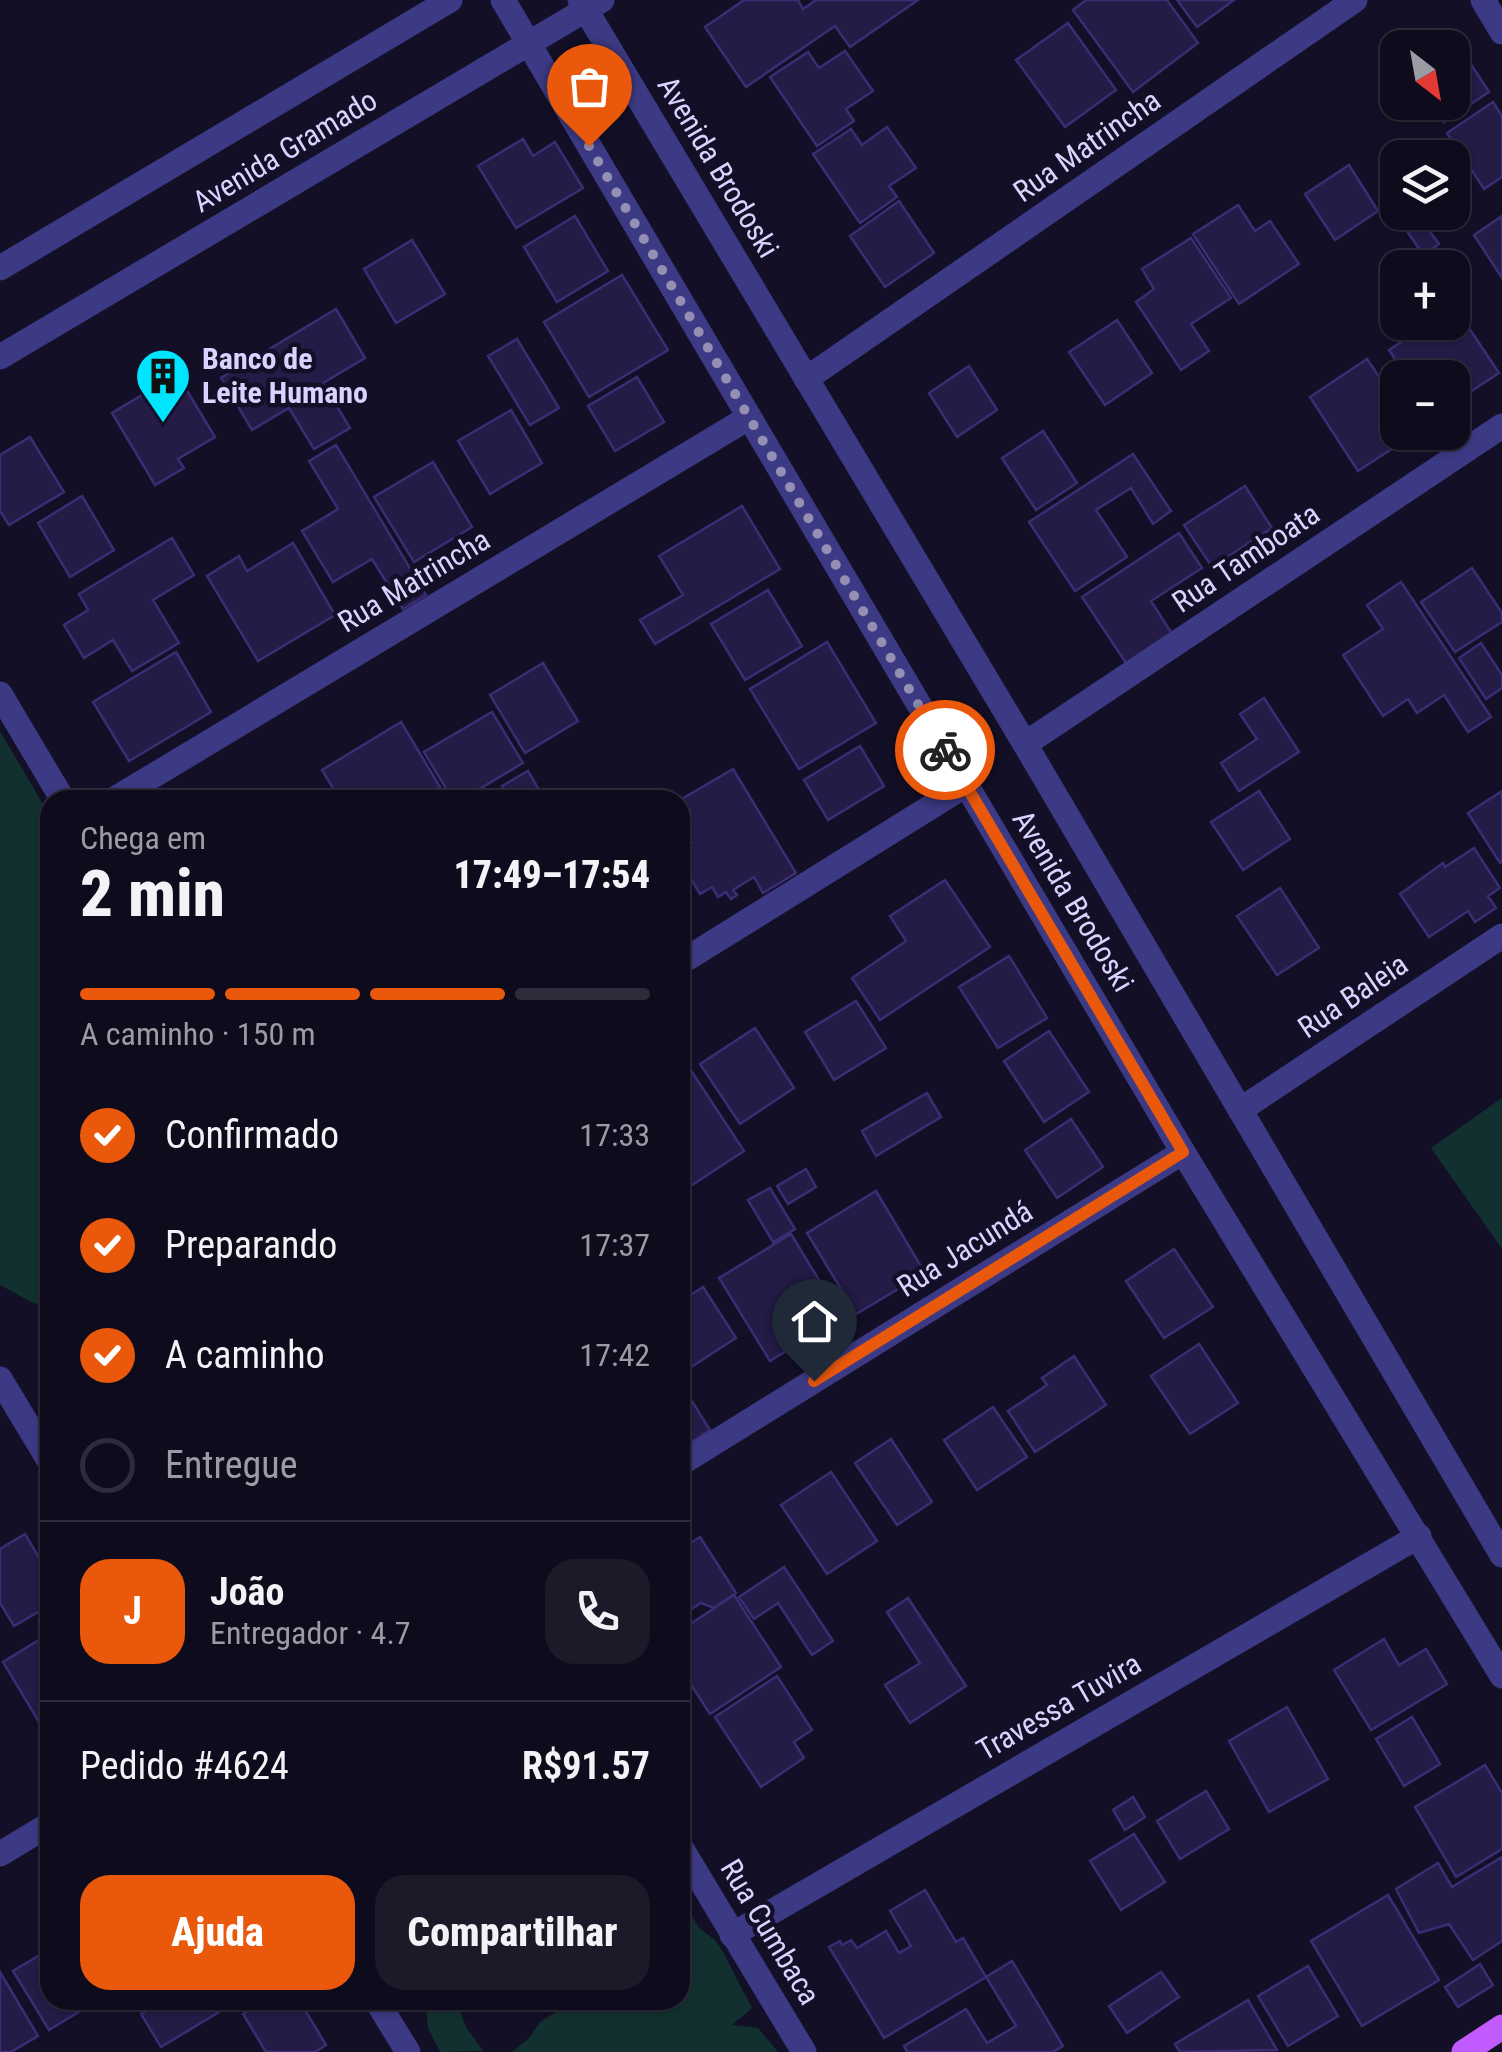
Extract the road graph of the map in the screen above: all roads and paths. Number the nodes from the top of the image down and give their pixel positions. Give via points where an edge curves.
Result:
1 (450, 0) edge
2 (503, 0) edge
3 (1355, 0) edge
4 (1482, 0) edge
5 (589, 4) edge
6 (1502, 32) edge
7 (530, 44) junction
8 (0, 268) edge
9 (0, 357) edge
10 (806, 379) junction
11 (748, 418) junction
12 (1502, 426) edge
13 (0, 694) edge
14 (1026, 744) junction
15 (966, 785) junction
16 (57, 790) edge
17 (130, 790) edge
18 (1502, 936) edge
19 (690, 956) edge
20 (1240, 1110) junction
21 (1183, 1152) junction
22 (0, 1379) edge
23 (40, 1445) edge
24 (690, 1458) edge
25 (1419, 1536) junction
26 (1502, 1556) edge
27 (1502, 1676) edge
28 (40, 1830) edge
29 (0, 1854) edge
30 (690, 1863) edge
31 (732, 1934) junction
32 (382, 2010) edge
33 (1502, 2027) edge
34 (408, 2052) edge
35 (804, 2052) edge
36 (1464, 2052) edge

1 - 8 street, Avenida Gramado
2 - 7 street, Avenida Brodoski
3 - 10 street, Rua Matrincha
4 - 6 street
5 - 7 street, Avenida Gramado
5 - 10 street, Avenida Brodoski
7 - 9 street, Avenida Gramado
7 - 11 street, Avenida Brodoski
10 - 14 street, Avenida Brodoski
11 - 15 street, Avenida Brodoski
11 - 17 street, Rua Matrincha
12 - 14 street, Rua Tamboata
13 - 16 street
14 - 20 street, Avenida Brodoski
15 - 19 street
15 - 21 street, Avenida Brodoski
18 - 20 street, Rua Baleia
20 - 26 street, Avenida Brodoski
21 - 24 street, Rua Jacundá
21 - 25 street, Avenida Brodoski
22 - 23 street
25 - 27 street, Avenida Brodoski
25 - 31 street, Travessa Tuvira
28 - 29 street
30 - 31 street, Rua Cumbaca
31 - 35 street, Rua Cumbaca
32 - 34 street
33 - 36 main road

